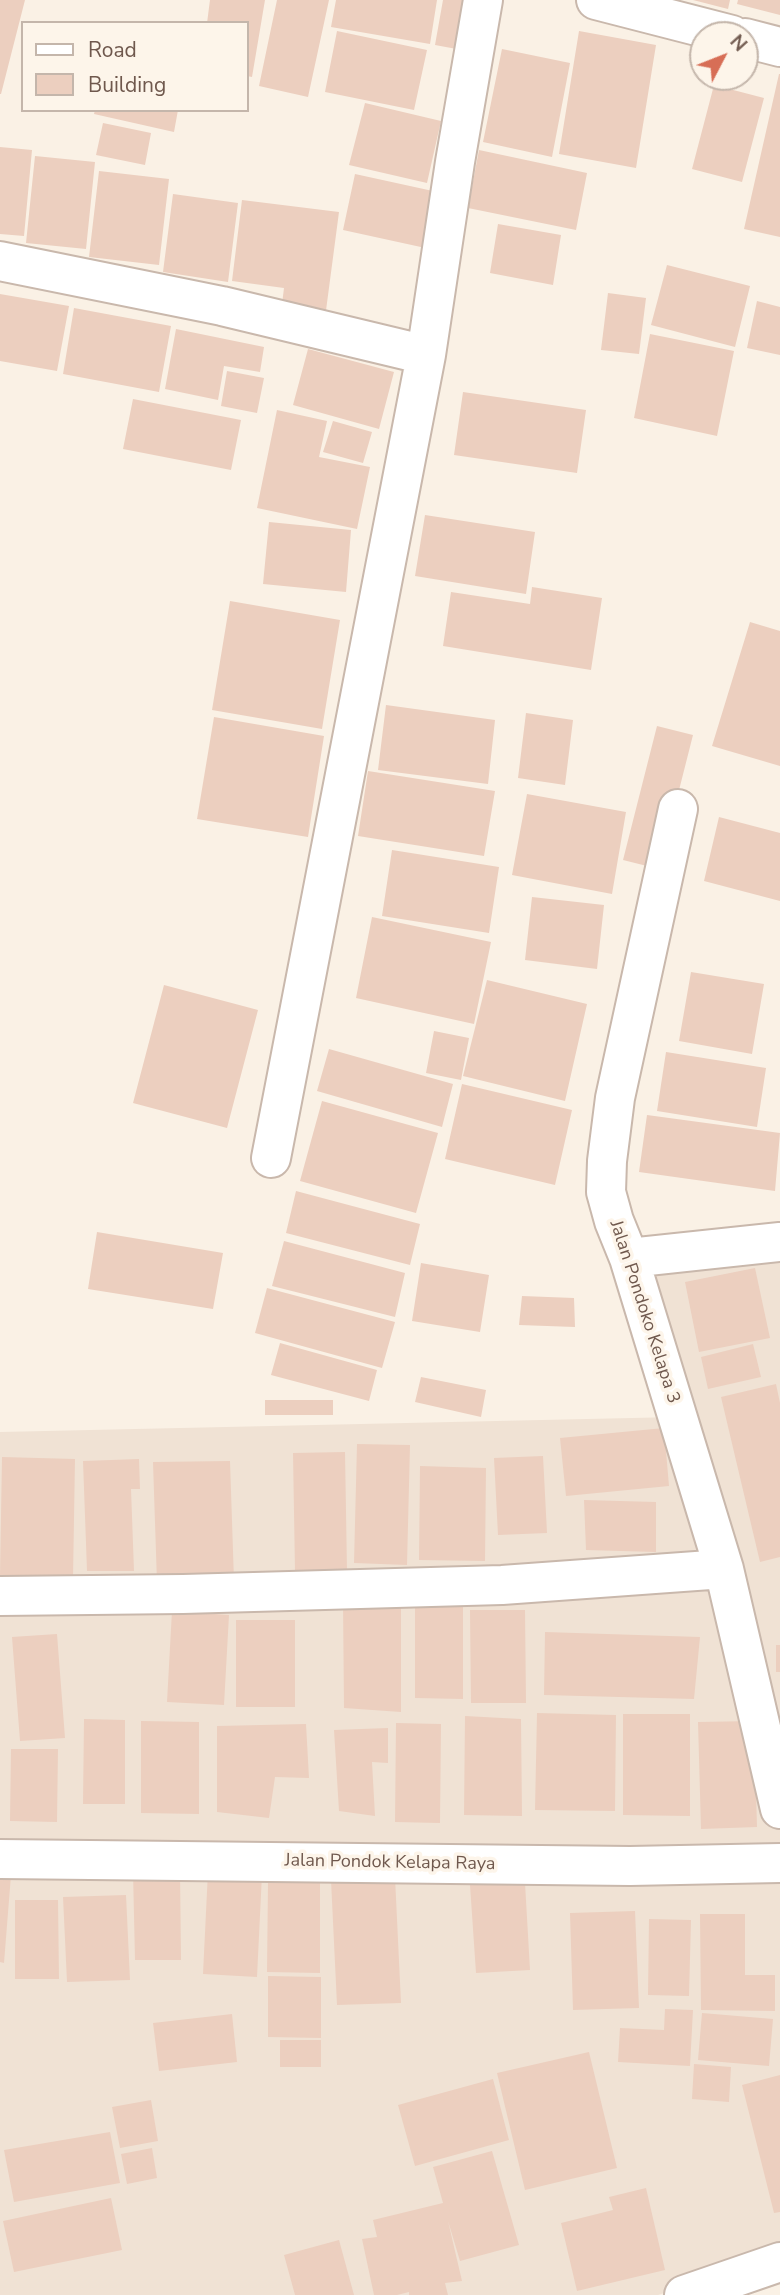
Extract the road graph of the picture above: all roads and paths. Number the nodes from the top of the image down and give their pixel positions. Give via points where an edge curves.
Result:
1 (483, 0) edge
2 (596, 0) edge
3 (689, 24) edge
4 (759, 42) edge
5 (780, 47) edge
6 (0, 261) edge
7 (426, 355) junction
8 (678, 809) dead end
9 (271, 1158) dead end
10 (780, 1242) edge
11 (629, 1258) junction
12 (724, 1569) junction
13 (0, 1597) edge
14 (780, 1809) edge
15 (0, 1858) edge
16 (780, 1863) edge
17 (780, 2262) edge
18 (684, 2295) edge

1 - 7 street
2 - 3 street
4 - 5 street
6 - 7 street via 222,306
7 - 9 street
8 - 11 street, Jalan Pondoko Kelapa 3 via 615,1098 607,1161 606,1192
10 - 11 street
11 - 12 street, Jalan Pondoko Kelapa 3
12 - 13 street via 489,1585
12 - 14 street, Jalan Pondoko Kelapa 3
15 - 16 street, Jalan Pondok Kelapa Raya via 630,1866
17 - 18 street

